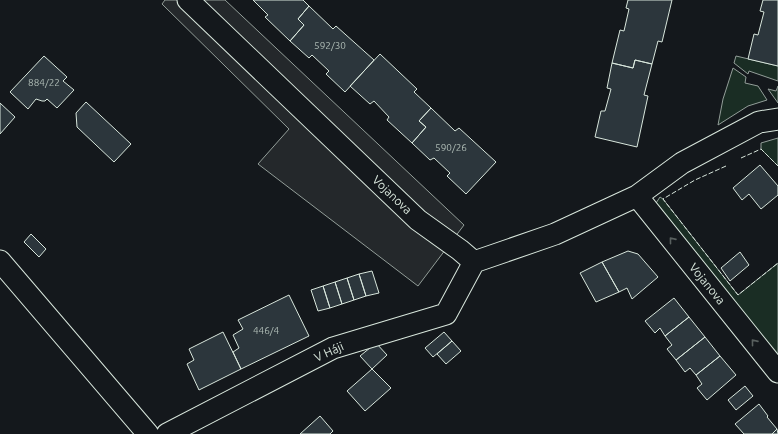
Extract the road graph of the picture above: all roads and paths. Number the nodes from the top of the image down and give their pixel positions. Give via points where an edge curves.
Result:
1 (188, 0) edge
2 (778, 118) edge
3 (636, 196) junction
4 (0, 261) edge
5 (474, 262) junction
6 (778, 372) edge
7 (148, 434) edge
8 (167, 434) edge

1 - 5 street, Vojanova via 418,220
2 - 3 street via 759,122 682,163
3 - 5 street via 555,234
6 -> 3 street, Vojanova
4 - 7 street
5 - 8 street, V Háji via 446,314 333,348

